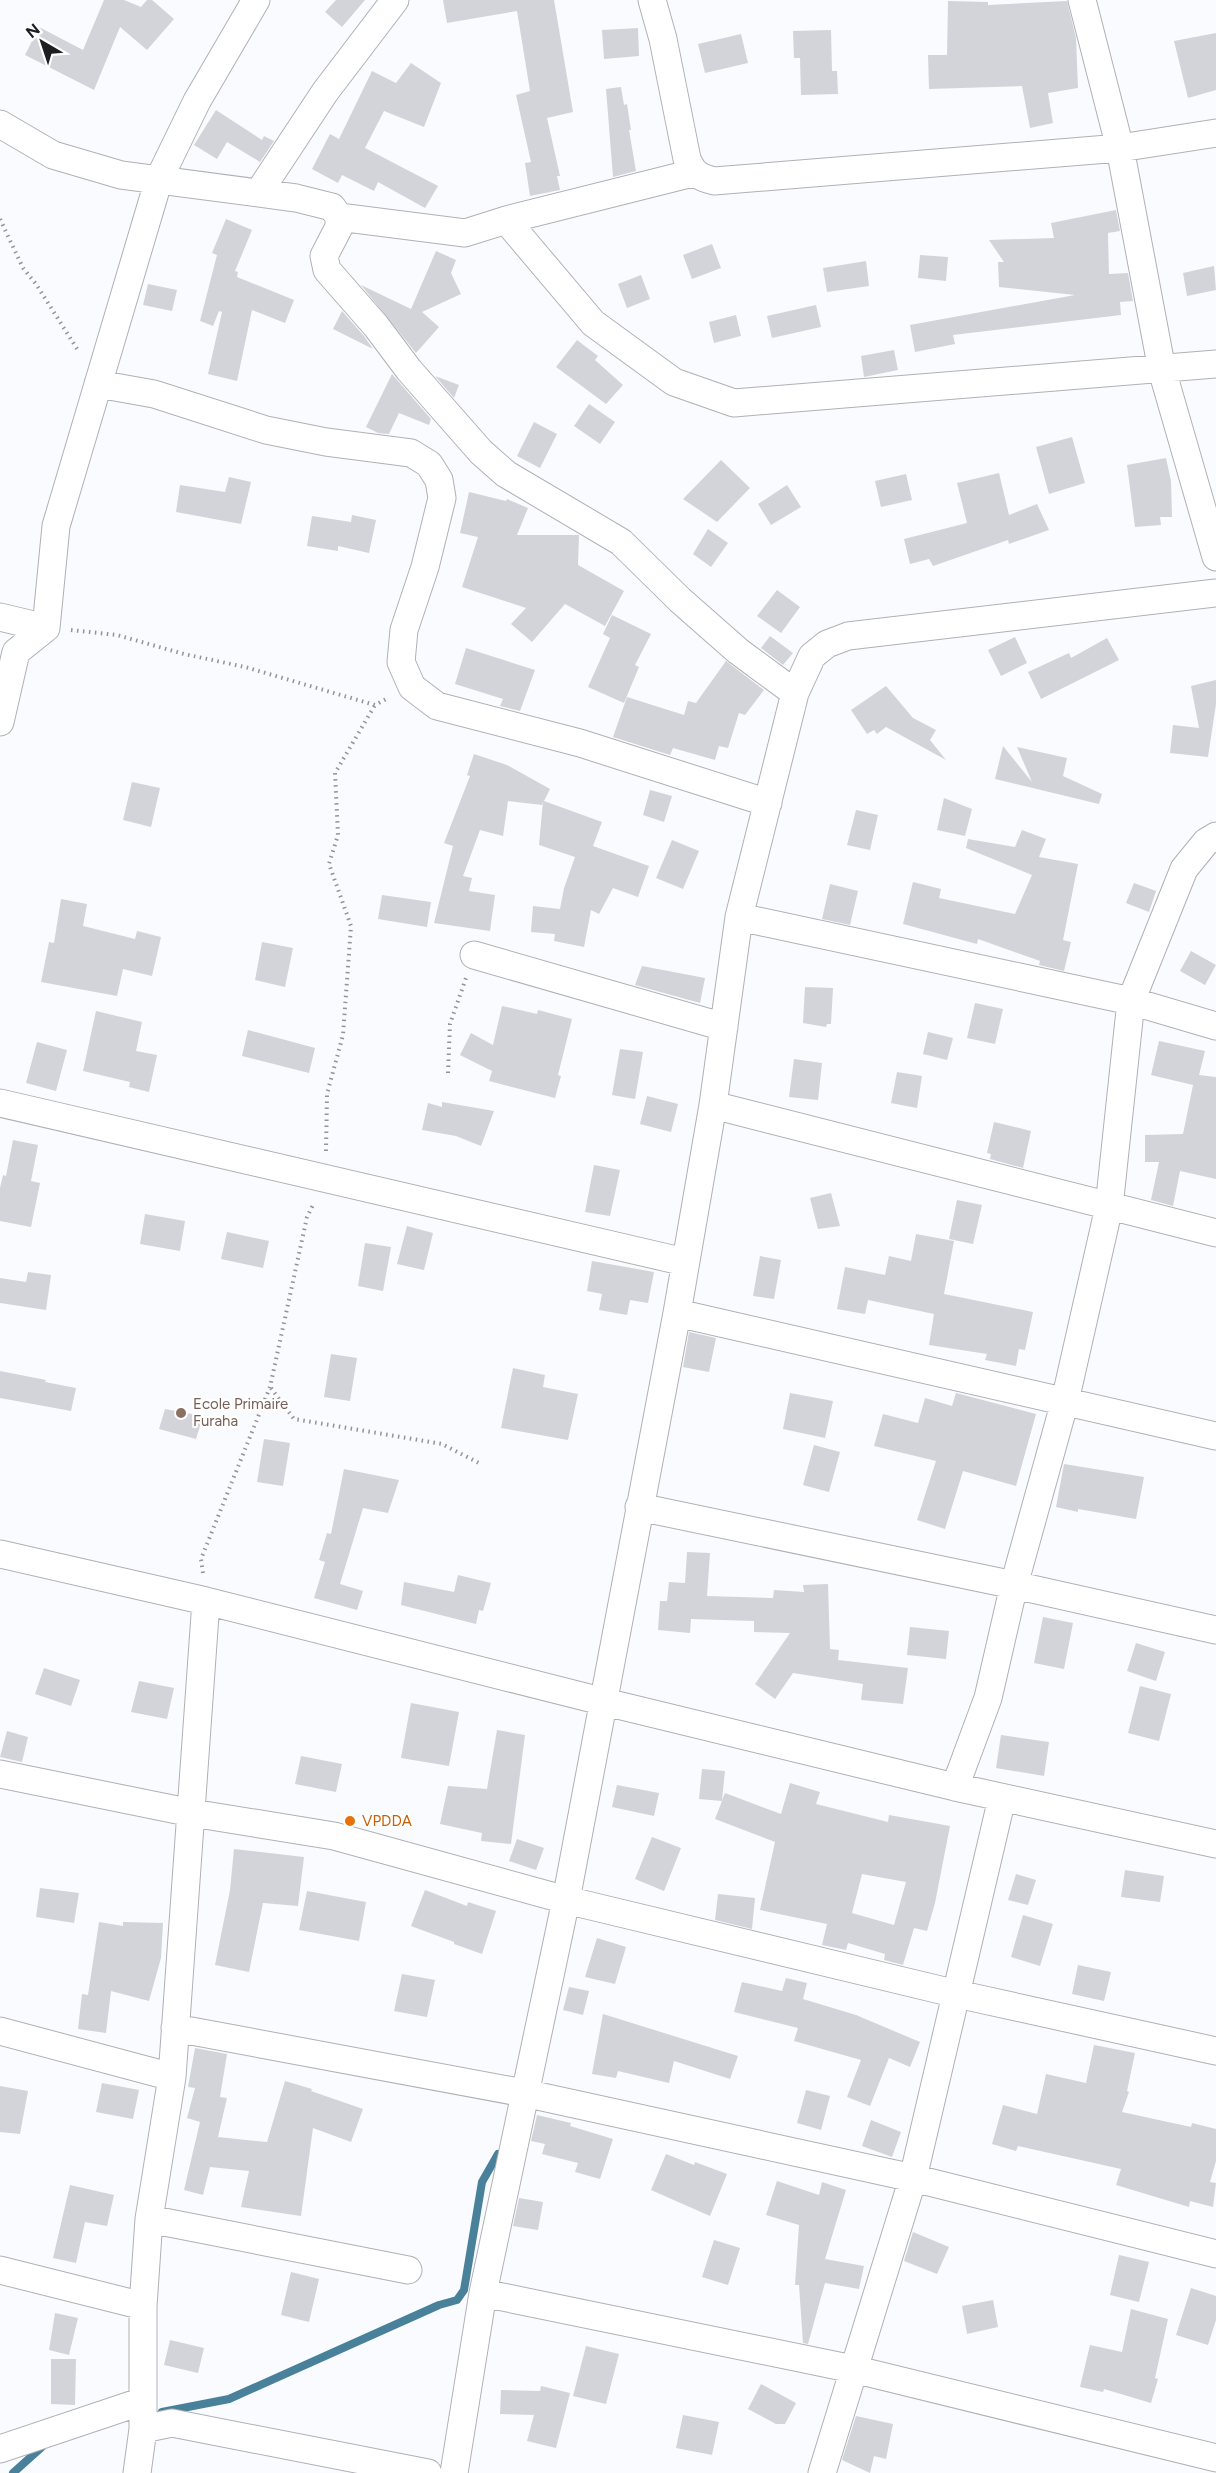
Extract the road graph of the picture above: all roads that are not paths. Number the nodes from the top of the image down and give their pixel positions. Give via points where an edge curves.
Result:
1 (256, 0) edge
2 (395, 0) edge
3 (652, 0) edge
4 (1082, 0) edge
5 (0, 124) edge
6 (1216, 133) edge
7 (1120, 148) junction
8 (693, 172) junction
9 (159, 179) junction
10 (259, 192) junction
11 (339, 217) junction
12 (506, 220) junction
13 (1216, 364) edge
14 (1162, 370) junction
15 (98, 384) junction
16 (1216, 557) edge
17 (1216, 592) edge
18 (0, 617) edge
19 (46, 628) junction
20 (795, 693) junction
21 (0, 722) edge
22 (768, 803) junction
23 (1216, 836) edge
24 (740, 917) junction
25 (474, 955) road end
26 (1131, 1001) junction
27 (1216, 1026) edge
28 (724, 1027) junction
29 (0, 1103) edge
30 (712, 1105) junction
31 (1109, 1207) junction
32 (1216, 1233) edge
33 (685, 1262) junction
34 (677, 1313) junction
35 (1065, 1401) junction
36 (1216, 1436) edge
37 (639, 1507) junction
38 (0, 1554) edge
39 (1014, 1585) junction
40 (206, 1601) junction
41 (1216, 1630) edge
42 (605, 1702) junction
43 (0, 1774) edge
44 (955, 1787) junction
45 (1002, 1798) junction
46 (192, 1813) junction
47 (1216, 1844) edge
48 (566, 1900) junction
49 (957, 1994) junction
50 (175, 2028) junction
51 (0, 2031) edge
52 (1216, 2051) edge
53 (172, 2077) junction
54 (524, 2093) junction
55 (913, 2178) junction
56 (149, 2219) junction
57 (1216, 2254) edge
58 (0, 2270) edge
59 (408, 2270) dead end
60 (483, 2293) junction
61 (143, 2306) junction
62 (853, 2369) junction
63 (143, 2401) junction
64 (143, 2429) junction
65 (0, 2449) edge
66 (1216, 2458) edge
67 (138, 2473) edge
68 (428, 2473) edge
69 (454, 2473) edge
70 (822, 2473) edge

1 - 9 street via 197,101
2 - 10 street via 325,92
3 - 8 street
4 - 7 street
5 - 9 street via 53,155 121,175
6 - 7 street
7 - 8 street via 714,181
7 - 14 street
8 - 12 street
9 - 10 street
9 - 15 street
10 - 11 street via 332,207
11 - 12 street via 465,233
11 - 20 street via 339,227 324,256 327,270 482,452 506,474 621,542 738,651
12 - 14 street via 593,323 674,382 734,404
13 - 14 street
14 - 16 street
15 - 19 street via 56,526
15 - 22 street via 154,394 266,430 411,453 429,464 439,480 442,498 404,630 401,662 412,687 437,706 580,743
17 - 20 street via 848,636 827,644 812,656
18 - 19 street
19 - 21 street via 16,652
20 - 22 street
22 - 24 street
23 - 26 street via 1206,842 1184,869
24 - 26 street
24 - 28 street
25 - 28 street
26 - 27 street
26 - 31 street
28 - 30 street
29 - 33 street
30 - 31 street
30 - 33 street
31 - 32 street
31 - 35 street
33 - 34 street
34 - 35 street
34 - 37 street
35 - 36 street
35 - 39 street
37 - 39 street
37 - 42 street
38 - 40 street
39 - 41 street
39 - 44 street via 988,1698
40 - 42 street
40 - 46 street
42 - 44 street
42 - 48 street
43 - 46 street
44 - 45 street
45 - 47 street
45 - 49 street
46 - 48 street via 334,1836
46 - 50 street
48 - 49 street
48 - 54 street
49 - 52 street
49 - 55 street
50 - 53 street
50 - 54 street
51 - 53 street
53 - 56 street
54 - 55 street
54 - 60 street
55 - 57 street
55 - 62 street
56 - 59 street
56 - 61 street
58 - 61 street
60 - 62 street
60 - 69 street
61 - 63 street
62 - 66 street
62 - 70 street
63 - 64 street
63 - 65 street
64 - 67 street
64 - 68 street via 172,2423

